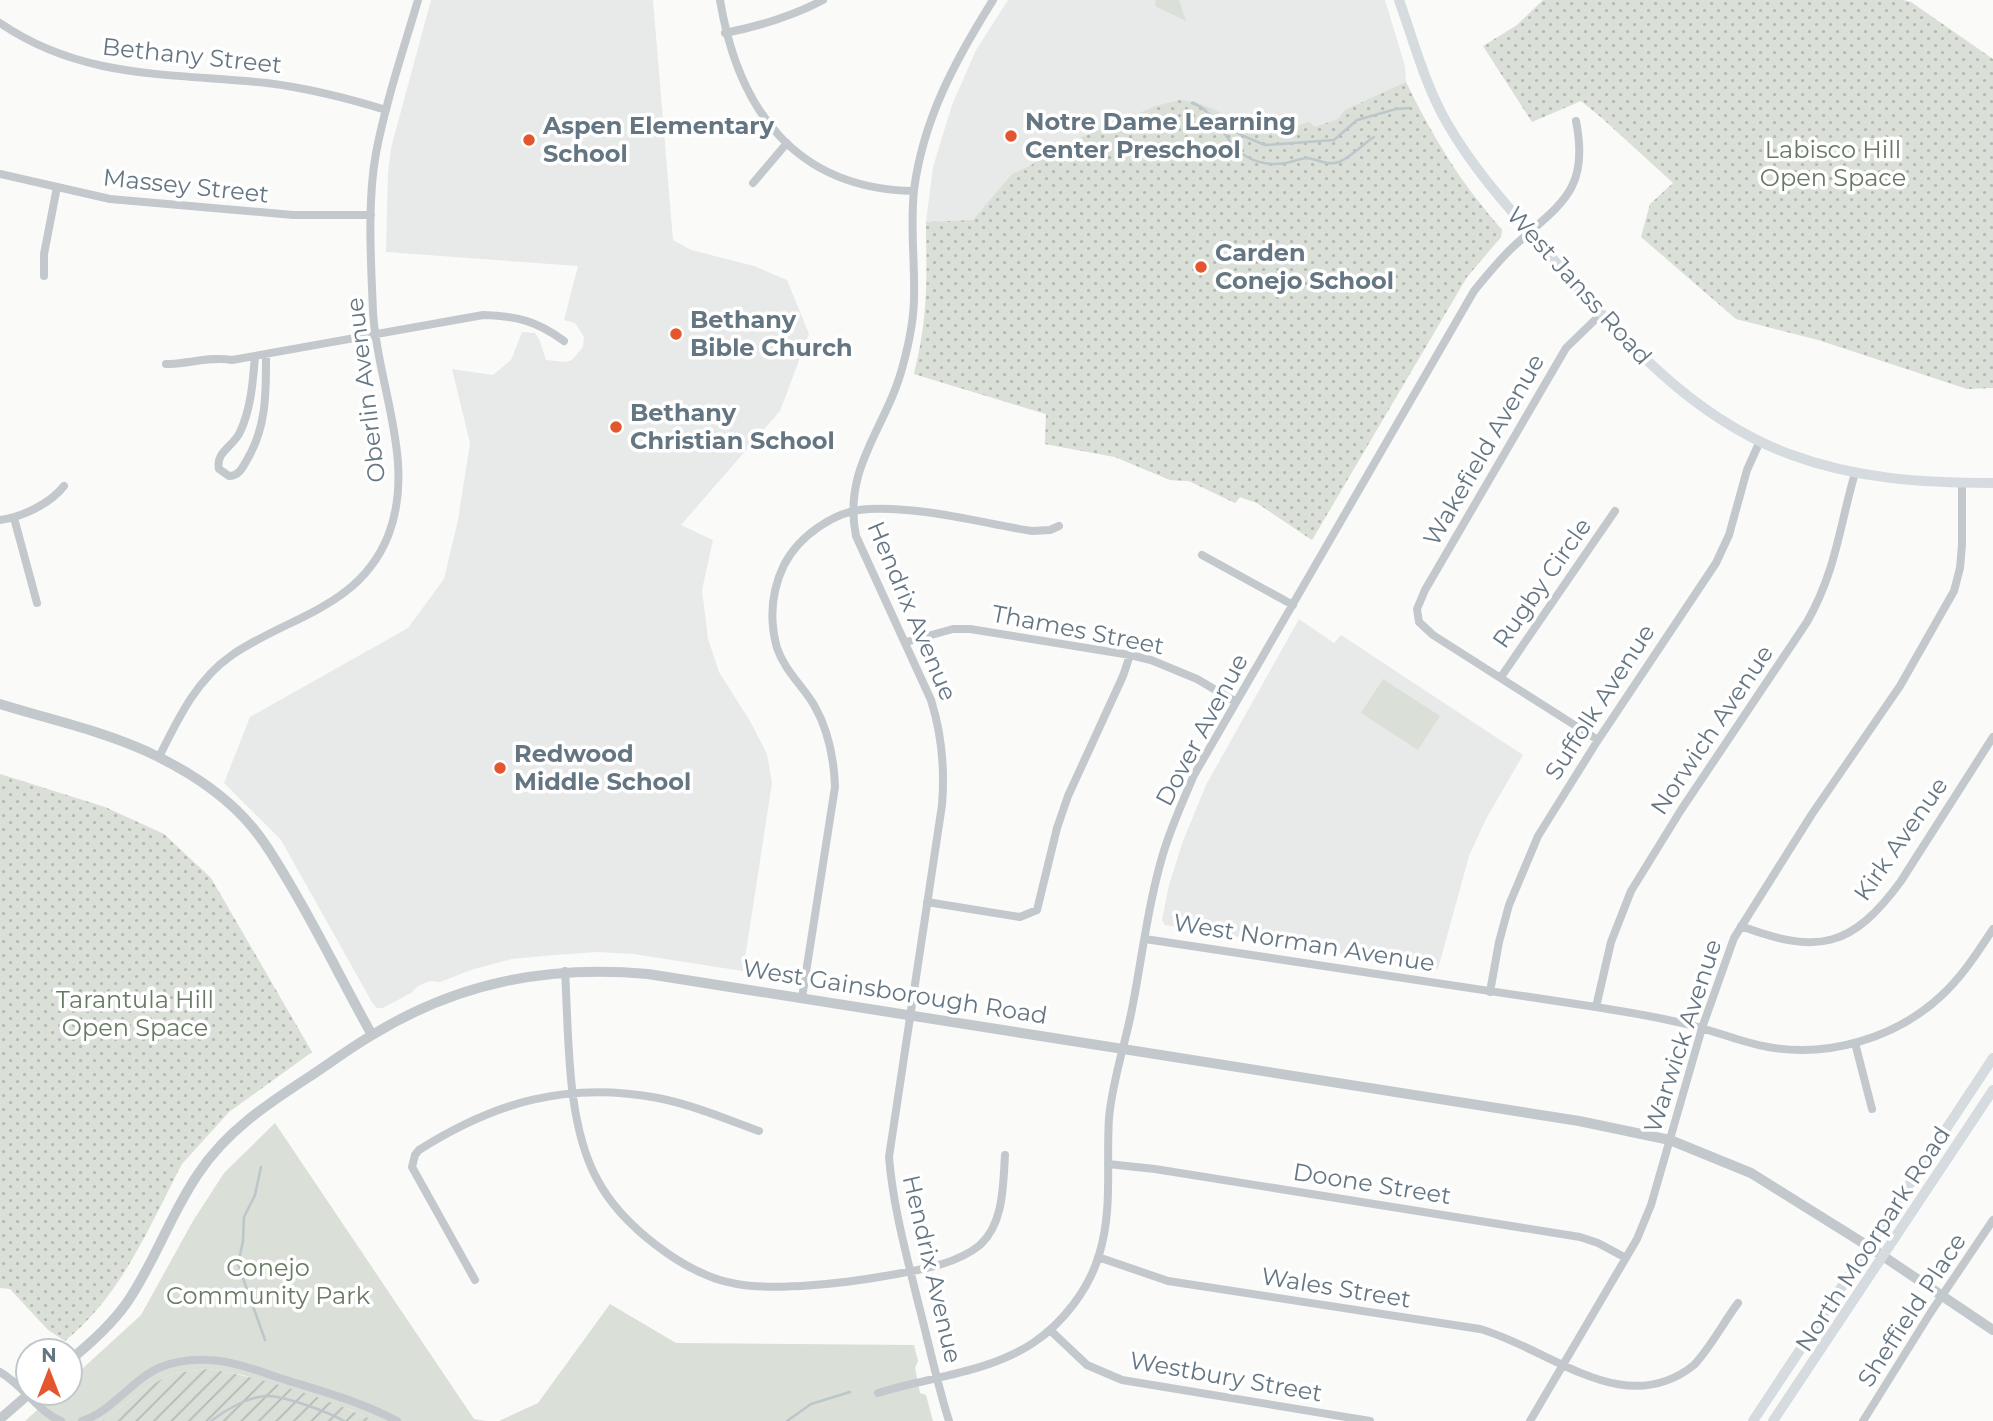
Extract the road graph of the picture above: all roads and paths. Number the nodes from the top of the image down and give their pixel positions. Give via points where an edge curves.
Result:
1 (418, 0) edge
2 (720, 0) edge
3 (823, 0) edge
4 (993, 0) edge
5 (1399, 0) edge
6 (0, 23) edge
7 (725, 33) junction
8 (386, 110) junction
9 (1576, 121) dead end
10 (787, 143) junction
11 (0, 174) edge
12 (753, 183) dead end
13 (57, 187) junction
14 (914, 191) junction
15 (371, 215) junction
16 (1530, 233) junction
17 (44, 276) dead end
18 (1601, 314) junction
19 (376, 336) junction
20 (564, 341) dead end
21 (266, 354) junction
22 (255, 356) junction
23 (166, 364) dead end
24 (1760, 441) junction
25 (1855, 473) junction
26 (1962, 482) junction
27 (1993, 482) edge
28 (64, 486) dead end
29 (1615, 512) dead end
30 (851, 513) junction
31 (14, 518) junction
32 (0, 520) edge
33 (1059, 526) dead end
34 (1202, 555) dead end
35 (37, 603) dead end
36 (1293, 605) junction
37 (906, 642) junction
38 (1130, 654) junction
39 (1501, 677) junction
40 (1236, 702) junction
41 (0, 704) edge
42 (1993, 737) edge
43 (1598, 740) junction
44 (159, 757) junction
45 (927, 902) junction
46 (1741, 926) junction
47 (1993, 929) edge
48 (1145, 939) junction
49 (565, 971) junction
50 (1490, 992) junction
51 (802, 998) junction
52 (1597, 1007) junction
53 (909, 1016) junction
54 (1702, 1028) junction
55 (372, 1035) junction
56 (1855, 1043) junction
57 (1122, 1050) junction
58 (1993, 1058) edge
59 (1993, 1090) edge
60 (573, 1092) junction
61 (1872, 1109) dead end
62 (760, 1131) dead end
63 (1670, 1140) junction
64 (1004, 1155) dead end
65 (1108, 1164) junction
66 (1993, 1220) edge
67 (1868, 1246) junction
68 (1882, 1256) junction
69 (1098, 1257) junction
70 (1626, 1258) junction
71 (911, 1271) junction
72 (475, 1280) dead end
73 (1942, 1296) junction
74 (1738, 1303) dead end
75 (1050, 1330) junction
76 (1993, 1330) edge
77 (84, 1349) edge
78 (1562, 1369) junction
79 (937, 1377) junction
80 (878, 1393) dead end
81 (14, 1407) edge
82 (42, 1407) edge
83 (0, 1419) edge
84 (61, 1421) edge
85 (82, 1421) edge
86 (397, 1421) edge
87 (949, 1421) edge
88 (1370, 1421) edge
89 (1530, 1421) edge
90 (1753, 1421) edge
91 (1773, 1421) edge
92 (1863, 1421) edge

1 - 8 street, Oberlin Avenue
2 - 7 street
3 - 7 street via 785,18
4 - 14 street, Hendrix Avenue via 960,52 934,108
5 - 16 main road, West Janss Road via 1422,69 1446,120 1489,186
6 - 8 street, Bethany Street via 42,48 93,66 287,86
7 - 10 street via 749,96
8 - 15 street, Oberlin Avenue via 375,155
9 - 16 street, Dover Avenue via 1580,162 1576,179 1561,205
10 - 12 street
10 - 14 street via 821,167 861,185
11 - 13 street, Massey Street
13 - 15 street, Massey Street via 110,199 280,214
13 - 17 street
14 - 30 street, Hendrix Avenue via 914,299 909,340 895,390 861,463
15 - 19 street, Oberlin Avenue
16 - 18 main road, West Janss Road
16 - 36 street, Dover Avenue via 1474,291
18 - 24 main road, West Janss Road via 1668,382
18 - 39 street, Wakefield Avenue via 1566,348 1419,601 1417,615 1423,628
19 - 20 street via 494,315 527,320
19 - 21 street
19 - 44 street, Oberlin Avenue via 399,474 398,499 387,538 348,591 232,655 213,671 185,706
21 - 22 street
21 - 22 street via 261,430 243,467 229,477 217,463 240,432
22 - 23 street
24 - 25 main road, West Janss Road via 1810,462
24 - 43 street, Suffolk Avenue via 1725,546
25 - 26 main road, West Janss Road via 1908,481
25 - 52 street, Norwich Avenue via 1835,560 1821,598 1631,891 1611,942
26 - 27 main road, West Janss Road
26 - 46 street, Warwick Avenue via 1962,545 1954,591 1900,686
28 - 31 street via 47,502
29 - 39 street, Rugby Circle
30 - 33 street via 909,511 1032,531
30 - 37 street, Hendrix Avenue via 856,536
30 - 51 street via 824,524 795,548 777,581 772,604 772,624 783,663 815,706 834,760 832,813
31 - 32 street
31 - 35 street
34 - 36 street
36 - 40 street, Dover Avenue
37 - 38 street, Thames Street via 970,629
37 - 45 street, Hendrix Avenue via 931,700 942,748 944,783
38 - 40 street, Thames Street via 1171,667
38 - 45 street via 1068,796 1037,910 1020,917
39 - 43 street
40 - 48 street, Dover Avenue via 1194,775 1173,825
41 - 44 street
42 - 46 street, Kirk Avenue via 1901,881 1859,927 1828,941 1805,943
43 - 50 street, Suffolk Avenue via 1538,836 1510,905
44 - 55 street via 206,786 253,827 305,910
45 - 53 street, Hendrix Avenue
46 - 54 street, Warwick Avenue
47 - 56 street, West Norman Avenue via 1972,961 1923,1011
48 - 50 street, West Norman Avenue
48 - 57 street, Dover Avenue
49 - 51 street, West Gainsborough Road via 648,974
49 - 55 street, West Gainsborough Road via 470,990
49 - 60 street
50 - 52 street, West Norman Avenue
51 - 53 street, West Gainsborough Road
52 - 54 street, West Norman Avenue
53 - 57 street, West Gainsborough Road
53 - 71 street, Hendrix Avenue via 888,1157
54 - 56 street, West Norman Avenue via 1786,1049
54 - 63 street, Warwick Avenue
55 - 77 street via 259,1110 225,1140 198,1174 127,1303
56 - 61 street
57 - 63 street, West Gainsborough Road via 1579,1121
57 - 65 street, Dover Avenue via 1109,1119
58 - 67 main road, North Moorpark Road
59 - 68 main road, North Moorpark Road
60 - 62 street via 658,1098
60 - 71 street via 585,1154 598,1182 639,1233 701,1272 754,1287
60 - 72 street via 503,1107 462,1125 415,1155 414,1173
63 - 67 street, West Gainsborough Road via 1751,1172
63 - 70 street, Warwick Avenue via 1651,1205
64 - 71 street via 1000,1209 981,1244 944,1264
65 - 69 street, Dover Avenue via 1108,1214
65 - 70 street, Doone Street via 1580,1237
66 - 73 street, Sheffield Place
67 - 68 street, West Gainsborough Road
67 - 90 main road, North Moorpark Road
68 - 73 street, West Gainsborough Road
68 - 91 main road, North Moorpark Road
69 - 75 street, Dover Avenue via 1071,1307
69 - 78 street, Wales Street via 1180,1283 1480,1329 1514,1341
70 - 78 street, Warwick Avenue
71 - 79 street, Hendrix Avenue
73 - 76 street, West Gainsborough Road
73 - 92 street, Sheffield Place
74 - 78 street, Wales Street via 1695,1364 1678,1379 1645,1392 1607,1392
75 - 79 street, Dover Avenue via 1032,1344 990,1363
75 - 88 street, Westbury Street via 1087,1366 1122,1380
78 - 89 street, Warwick Avenue
79 - 80 street, Dover Avenue
79 - 87 street, Hendrix Avenue
81 - 83 street
82 - 84 street
85 - 86 street via 159,1368 207,1360 240,1365 359,1403

